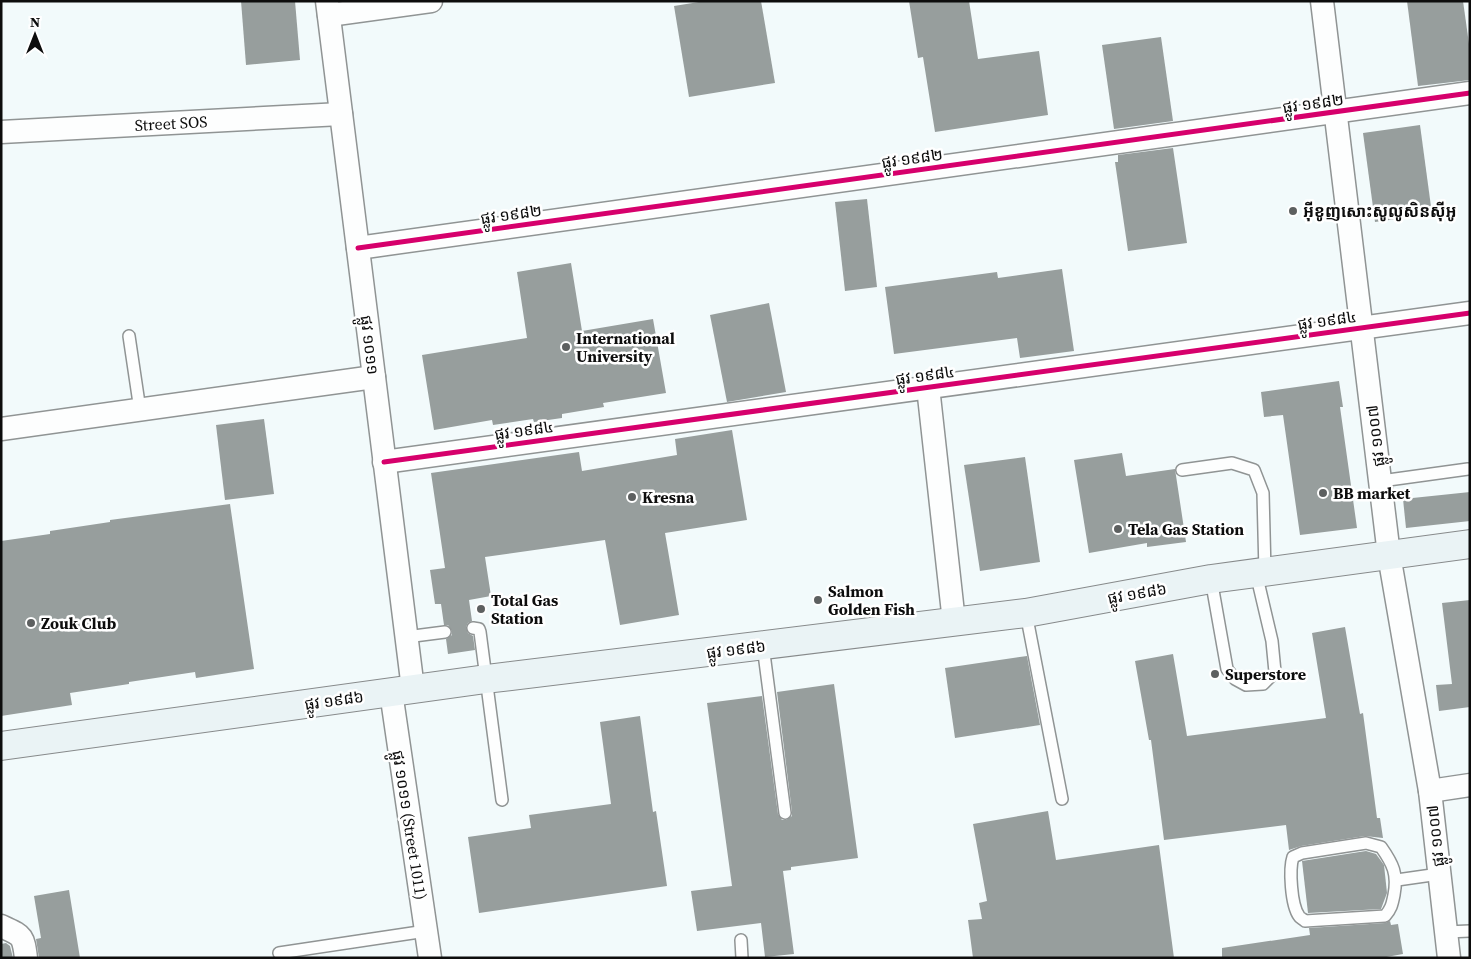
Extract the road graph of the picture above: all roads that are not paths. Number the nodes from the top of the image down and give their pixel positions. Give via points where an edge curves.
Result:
1 (431, 1) edge
2 (1322, 1) edge
3 (328, 8) edge
4 (1470, 93) edge
5 (1336, 112) junction
6 (341, 114) junction
7 (1, 132) edge
8 (358, 248) junction
9 (1470, 313) edge
10 (1362, 328) junction
11 (129, 336) dead end
12 (374, 377) junction
13 (928, 387) junction
14 (140, 410) junction
15 (1, 429) edge
16 (384, 462) junction
17 (1468, 469) dead end
18 (1182, 470) dead end
19 (1380, 481) junction
20 (1470, 544) edge
21 (1389, 555) junction
22 (1261, 572) junction
23 (1211, 579) junction
24 (1026, 613) junction
25 (954, 622) junction
26 (473, 628) dead end
27 (445, 632) dead end
28 (406, 636) junction
29 (763, 646) junction
30 (486, 679) junction
31 (402, 691) junction
32 (1, 746) edge
33 (1470, 785) edge
34 (1430, 791) junction
35 (1062, 799) dead end
36 (502, 800) dead end
37 (785, 813) dead end
38 (1439, 874) junction
39 (1397, 880) junction
40 (1, 926) edge
41 (1470, 930) edge
42 (426, 931) junction
43 (1446, 932) junction
44 (741, 940) dead end
45 (279, 953) dead end
46 (26, 958) edge
47 (430, 958) edge
48 (742, 958) edge
49 (1449, 958) edge

1 - 3 street
2 - 5 street, ផ្លូវ ១០០៧
3 - 6 street, ផ្លូវ ១០១១
4 - 5 street, ផ្លូវ ១៩៨២
5 - 8 street, ផ្លូវ ១៩៨២
5 - 10 street, ផ្លូវ ១០០៧
6 - 7 street, Street SOS
6 - 8 street, ផ្លូវ ១០១១
8 - 12 street, ផ្លូវ ១០១១
9 - 10 street, ផ្លូវ ១៩៨៤
10 - 13 street, ផ្លូវ ១៩៨៤
10 - 19 street, ផ្លូវ ១០០៧
11 - 14 lane
12 - 14 street
12 - 16 street, ផ្លូវ ១០១១
13 - 16 street, ផ្លូវ ១៩៨៤
13 - 25 street
14 - 15 street
16 - 28 street, ផ្លូវ ១០១១
17 - 19 lane
18 - 22 lane via 1232,463 1254,470 1264,493
19 - 21 street, ផ្លូវ ១០០៧
20 - 21 main road, ផ្លូវ ១៩៨៦
21 - 22 main road, ផ្លូវ ១៩៨៦
21 - 34 street, ផ្លូវ ១០០៧
22 - 23 main road, ផ្លូវ ១៩៨៦
22 - 23 lane via 1275,672 1263,684 1246,686 1227,669
23 - 24 main road, ផ្លូវ ១៩៨៦
24 - 25 main road, ផ្លូវ ១៩៨៦
24 - 35 lane
25 - 29 main road, ផ្លូវ ១៩៨៦
26 - 30 lane via 480,632
27 - 28 lane
28 - 31 street, ផ្លូវ ១០១១
29 - 30 main road, ផ្លូវ ១៩៨៦
29 - 37 lane
30 - 31 main road, ផ្លូវ ១៩៨៦
30 - 36 lane
31 - 32 main road, ផ្លូវ ១៩៨៦
31 - 42 street, ផ្លូវ ១០១១ (Street 1011)
33 - 34 street
34 - 38 street, ផ្លូវ ១០០៧
38 - 39 lane
38 - 43 street, ផ្លូវ ១០០៧
39 - 39 lane via 1391,861 1381,846 1366,844 1302,853 1293,857 1290,865 1298,915 1305,921 1385,916 1392,909
40 - 46 street via 20,935
41 - 43 lane
42 - 45 lane
42 - 47 street, ផ្លូវ ១០១១ (Street 1011)
43 - 49 street, ផ្លូវ ១០០៧
44 - 48 lane

